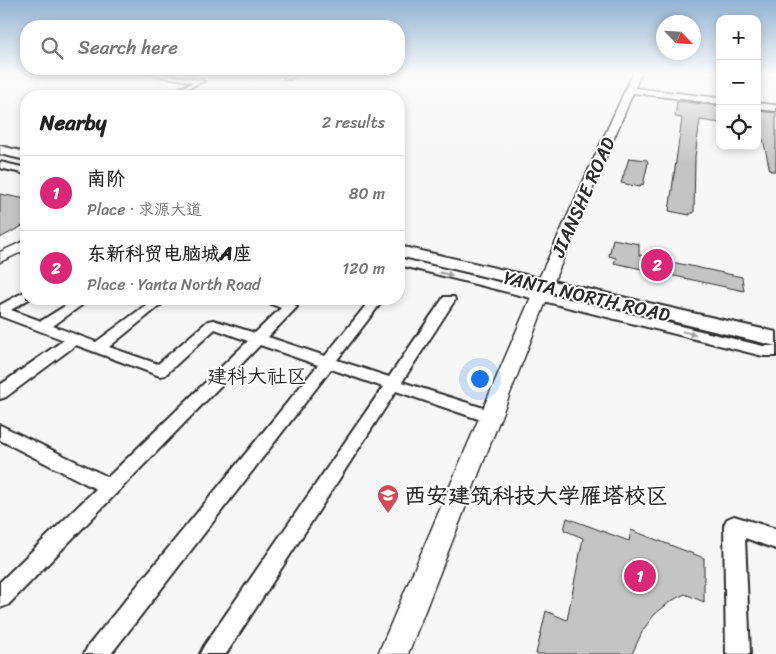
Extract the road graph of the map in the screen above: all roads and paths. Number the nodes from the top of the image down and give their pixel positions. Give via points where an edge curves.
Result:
1 (625, 104) edge
2 (761, 106) edge
3 (776, 108) edge
4 (0, 150) edge
5 (20, 155) edge
6 (0, 158) edge
7 (20, 163) edge
8 (0, 165) edge
9 (20, 170) edge
10 (405, 243) edge
11 (20, 247) edge
12 (405, 252) edge
13 (0, 258) edge
14 (405, 263) edge
15 (544, 286) junction
16 (20, 299) edge
17 (449, 300) dead end
18 (75, 305) edge
19 (154, 305) edge
20 (285, 305) edge
21 (373, 305) edge
22 (0, 311) edge
23 (42, 327) junction
24 (776, 328) edge
25 (74, 339) junction
26 (257, 339) junction
27 (776, 339) edge
28 (98, 348) junction
29 (776, 351) edge
30 (327, 363) junction
31 (393, 384) junction
32 (0, 393) edge
33 (490, 417) junction
34 (0, 432) edge
35 (110, 487) junction
36 (734, 525) joint
37 (776, 539) edge
38 (0, 598) edge
39 (96, 654) edge
40 (212, 654) edge
41 (393, 654) edge
42 (738, 654) edge

1 - 15 street, JIANSHE ROAD
2 - 3 street
4 - 5 main road
6 - 7 main road
8 - 9 street
10 - 15 main road, YANTA NORTH ROAD
11 - 13 street
12 - 15 main road, YANTA NORTH ROAD
14 -> 15 street
15 - 24 main road, YANTA NORTH ROAD
15 - 27 main road, YANTA NORTH ROAD
15 -> 29 street via 763,351
15 - 33 street, JIANSHE ROAD
16 - 22 street
17 - 31 street
18 - 23 street
19 - 28 street
20 - 26 street via 290,307
21 - 30 street
22 - 23 street
23 - 25 street
25 - 28 street
25 - 32 street
26 - 28 street via 213,324 160,371
26 - 30 street
26 - 35 street
30 - 31 street
30 - 39 street
31 - 33 street
31 - 40 street
33 - 41 street, JIANSHE ROAD
34 - 35 street
35 - 38 street
36 - 37 street
36 - 42 street

